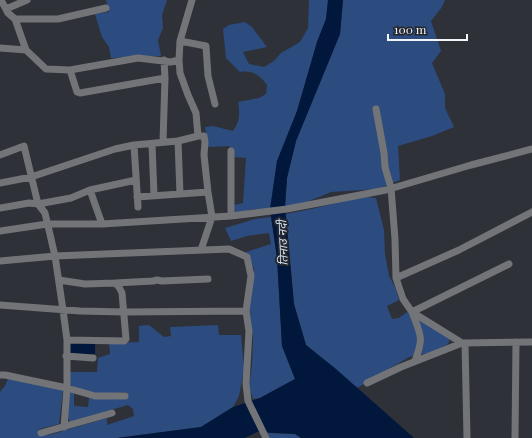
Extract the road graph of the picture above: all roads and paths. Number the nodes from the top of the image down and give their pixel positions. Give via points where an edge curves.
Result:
1 (1, 0) edge
2 (27, 0) edge
3 (192, 0) edge
4 (106, 8) dead end
5 (6, 9) junction
6 (15, 19) junction
7 (180, 42) junction
8 (0, 48) edge
9 (26, 50) junction
10 (164, 60) junction
11 (180, 60) junction
12 (70, 70) junction
13 (165, 78) junction
14 (215, 104) dead end
15 (376, 109) dead end
16 (198, 136) junction
17 (178, 141) junction
18 (163, 142) junction
19 (152, 144) junction
20 (134, 145) junction
21 (532, 149) edge
22 (230, 151) dead end
23 (0, 155) edge
24 (32, 177) junction
25 (136, 180) junction
26 (0, 183) edge
27 (391, 188) junction
28 (90, 190) junction
29 (208, 192) junction
30 (180, 194) junction
31 (154, 195) junction
32 (137, 197) junction
33 (38, 204) junction
34 (138, 207) dead end
35 (0, 208) edge
36 (532, 212) edge
37 (231, 216) junction
38 (212, 217) junction
39 (47, 224) junction
40 (102, 224) junction
41 (0, 231) edge
42 (201, 250) junction
43 (55, 256) junction
44 (0, 261) edge
45 (509, 264) dead end
46 (396, 278) junction
47 (208, 279) dead end
48 (59, 280) junction
49 (114, 283) junction
50 (0, 305) edge
51 (64, 310) junction
52 (246, 311) junction
53 (124, 312) junction
54 (412, 312) junction
55 (66, 340) junction
56 (516, 342) junction
57 (532, 342) edge
58 (464, 343) junction
59 (66, 356) junction
60 (93, 358) dead end
61 (415, 361) junction
62 (0, 375) edge
63 (367, 383) dead end
64 (67, 388) junction
65 (124, 396) dead end
66 (112, 413) dead end
67 (64, 427) junction
68 (41, 433) dead end
69 (266, 438) edge
70 (468, 438) edge
71 (515, 438) edge

1 - 5 street
2 - 5 street
3 - 7 street
4 - 6 street via 58,19
5 - 6 street
6 - 9 street
7 - 11 street
7 - 14 street via 206,46 208,76
8 - 9 street
9 - 12 street via 46,69
10 - 11 street
10 - 12 street via 138,58
10 - 13 street
11 - 16 street via 180,73 196,113
12 - 13 street via 77,92 80,93
13 - 18 street
15 - 27 street
16 - 17 street
16 - 29 street via 204,136 206,142 204,155
17 - 18 street
17 - 30 street
18 - 19 street
19 - 20 street
19 - 31 street
20 - 24 street
20 - 25 street
21 - 27 street
22 - 37 street
23 - 24 street via 24,146
24 - 26 street
24 - 33 street
25 - 28 street
25 - 32 street
27 - 37 street via 288,209
27 - 46 street
28 - 33 street via 71,198
28 - 40 street
29 - 30 street
29 - 38 street
30 - 31 street
31 - 32 street
32 - 34 street
33 - 35 street
33 - 39 street via 45,213
36 - 46 street via 460,250
37 - 38 street
38 - 40 street
38 - 42 street
39 - 40 street
39 - 41 street
39 - 43 street
42 - 43 street
42 - 52 street via 229,249 246,257 250,276
43 - 44 street
43 - 48 street
45 - 54 street
46 - 54 street via 403,299
47 - 49 street
48 - 49 street via 85,284
48 - 51 street
49 - 53 street via 122,293
50 - 51 street
51 - 53 street
51 - 55 street
52 - 53 street
52 - 69 street via 249,332 246,384 248,401
53 - 55 street via 124,341
54 - 58 street
54 - 61 street via 421,340
55 - 59 street
56 - 57 street
56 - 58 street
56 - 71 street
58 - 61 street
58 - 70 street
59 - 60 street
59 - 64 street
61 - 63 street
62 - 64 street
64 - 65 street via 95,396
64 - 67 street
66 - 67 street
67 - 68 street

